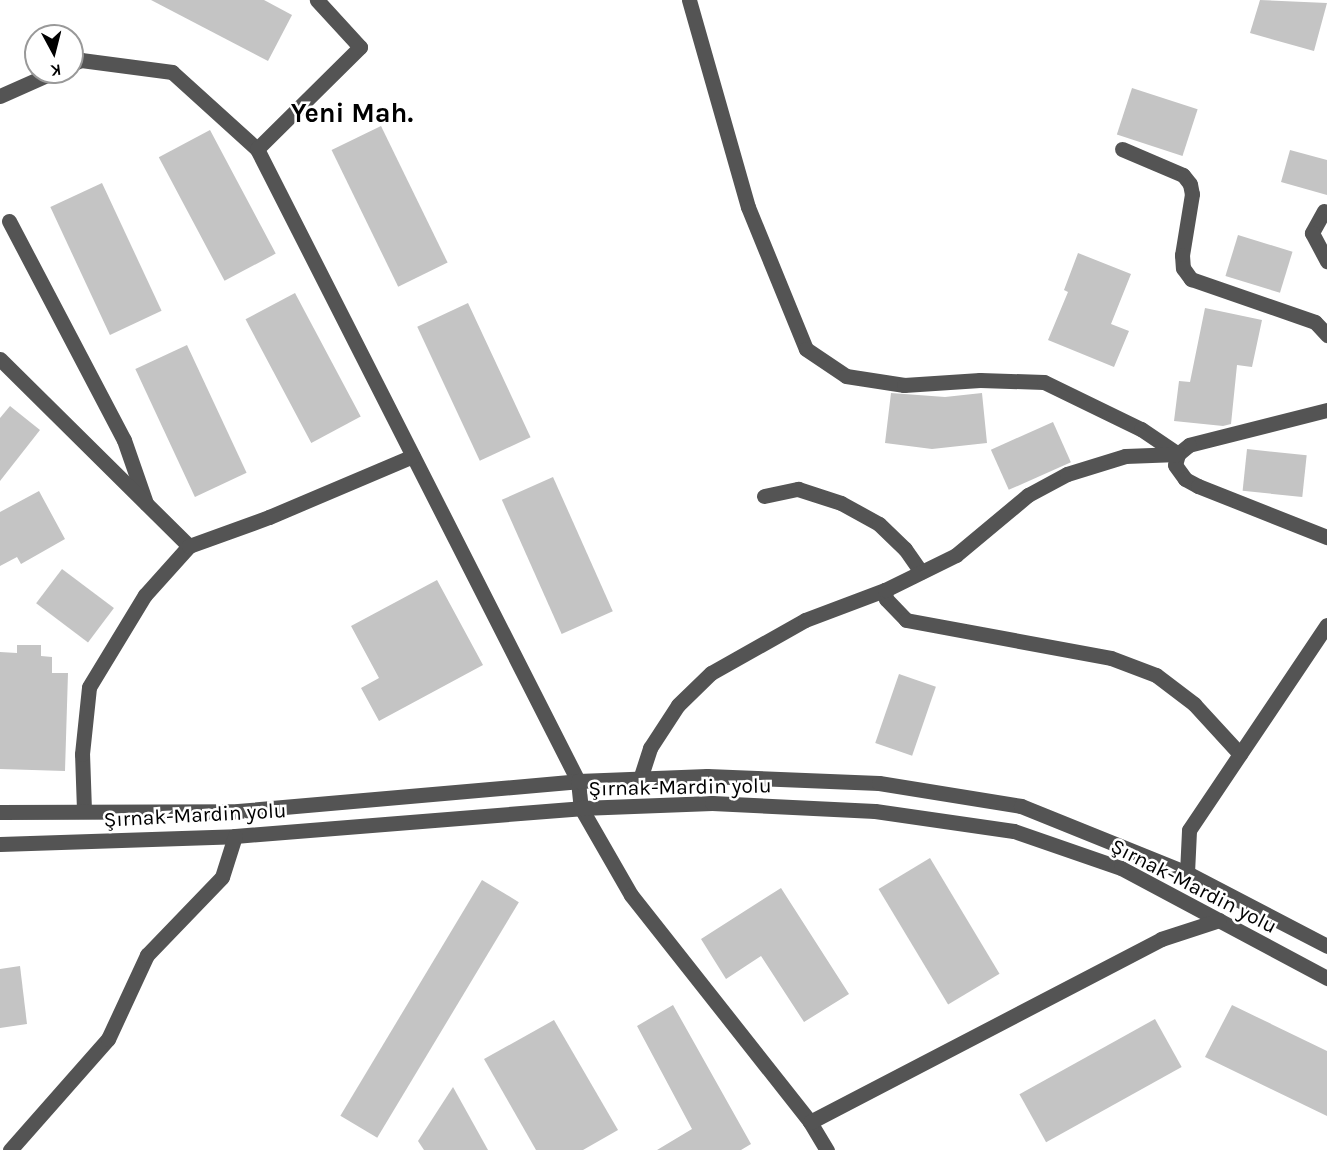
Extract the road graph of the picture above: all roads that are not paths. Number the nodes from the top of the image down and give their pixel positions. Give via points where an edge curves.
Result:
1 (317, 0) edge
2 (689, 0) edge
3 (84, 60) edge
4 (27, 84) edge
5 (0, 96) edge
6 (257, 149) junction
7 (1122, 149) dead end
8 (1324, 211) dead end
9 (9, 221) dead end
10 (1327, 261) edge
11 (1327, 335) edge
12 (0, 359) edge
13 (1327, 410) edge
14 (1178, 454) junction
15 (412, 456) junction
16 (764, 496) dead end
17 (146, 503) junction
18 (1327, 537) edge
19 (189, 546) junction
20 (921, 572) junction
21 (885, 590) junction
22 (1327, 625) edge
23 (1240, 754) junction
24 (640, 779) junction
25 (578, 781) junction
26 (581, 808) junction
27 (84, 810) junction
28 (0, 812) edge
29 (235, 836) junction
30 (0, 844) edge
31 (1187, 873) junction
32 (1219, 920) junction
33 (1327, 946) edge
34 (1327, 978) edge
35 (810, 1122) junction
36 (10, 1150) edge
37 (827, 1150) edge

1 - 6 street via 360,47
2 - 14 street via 748,207 806,349 846,376 904,385 980,380 1044,382 1141,429
3 - 6 street via 172,72
4 - 5 street
6 - 15 street
7 - 11 street via 1183,175 1190,184 1182,255 1183,268 1191,279 1315,322
8 - 10 street via 1312,233
9 - 17 street via 124,440
12 - 17 street
13 - 14 street via 1189,445
14 - 18 street via 1175,465 1185,479
14 - 20 street via 1125,456 1067,474 1028,495 956,555
15 - 19 street via 269,517
15 - 25 street
16 - 20 street via 798,489 841,503 879,524 905,549
17 - 19 street
19 - 27 street via 145,595 89,687 82,754
20 - 21 street
21 - 23 street via 886,599 906,620 1111,658 1156,675 1194,704
21 - 24 street via 805,620 711,673 678,705 650,748
22 - 23 street
23 - 31 street via 1189,830
24 - 25 street, Şırnak-Mardin yolu
24 - 31 street, Şırnak-Mardin yolu via 707,776 879,783 1021,806
25 - 26 street
25 - 27 street, Şırnak-Mardin yolu via 238,811
26 - 29 street, Şırnak-Mardin yolu
26 - 32 street, Şırnak-Mardin yolu via 712,803 875,811 1014,831 1121,868
26 - 35 street via 631,895
27 - 28 street, Şırnak-Mardin yolu
29 - 30 street, Şırnak-Mardin yolu
29 - 36 street via 222,877 147,955 108,1039
31 - 33 street, Şırnak-Mardin yolu
32 - 34 street, Şırnak-Mardin yolu
32 - 35 street via 1161,939
35 - 37 street

